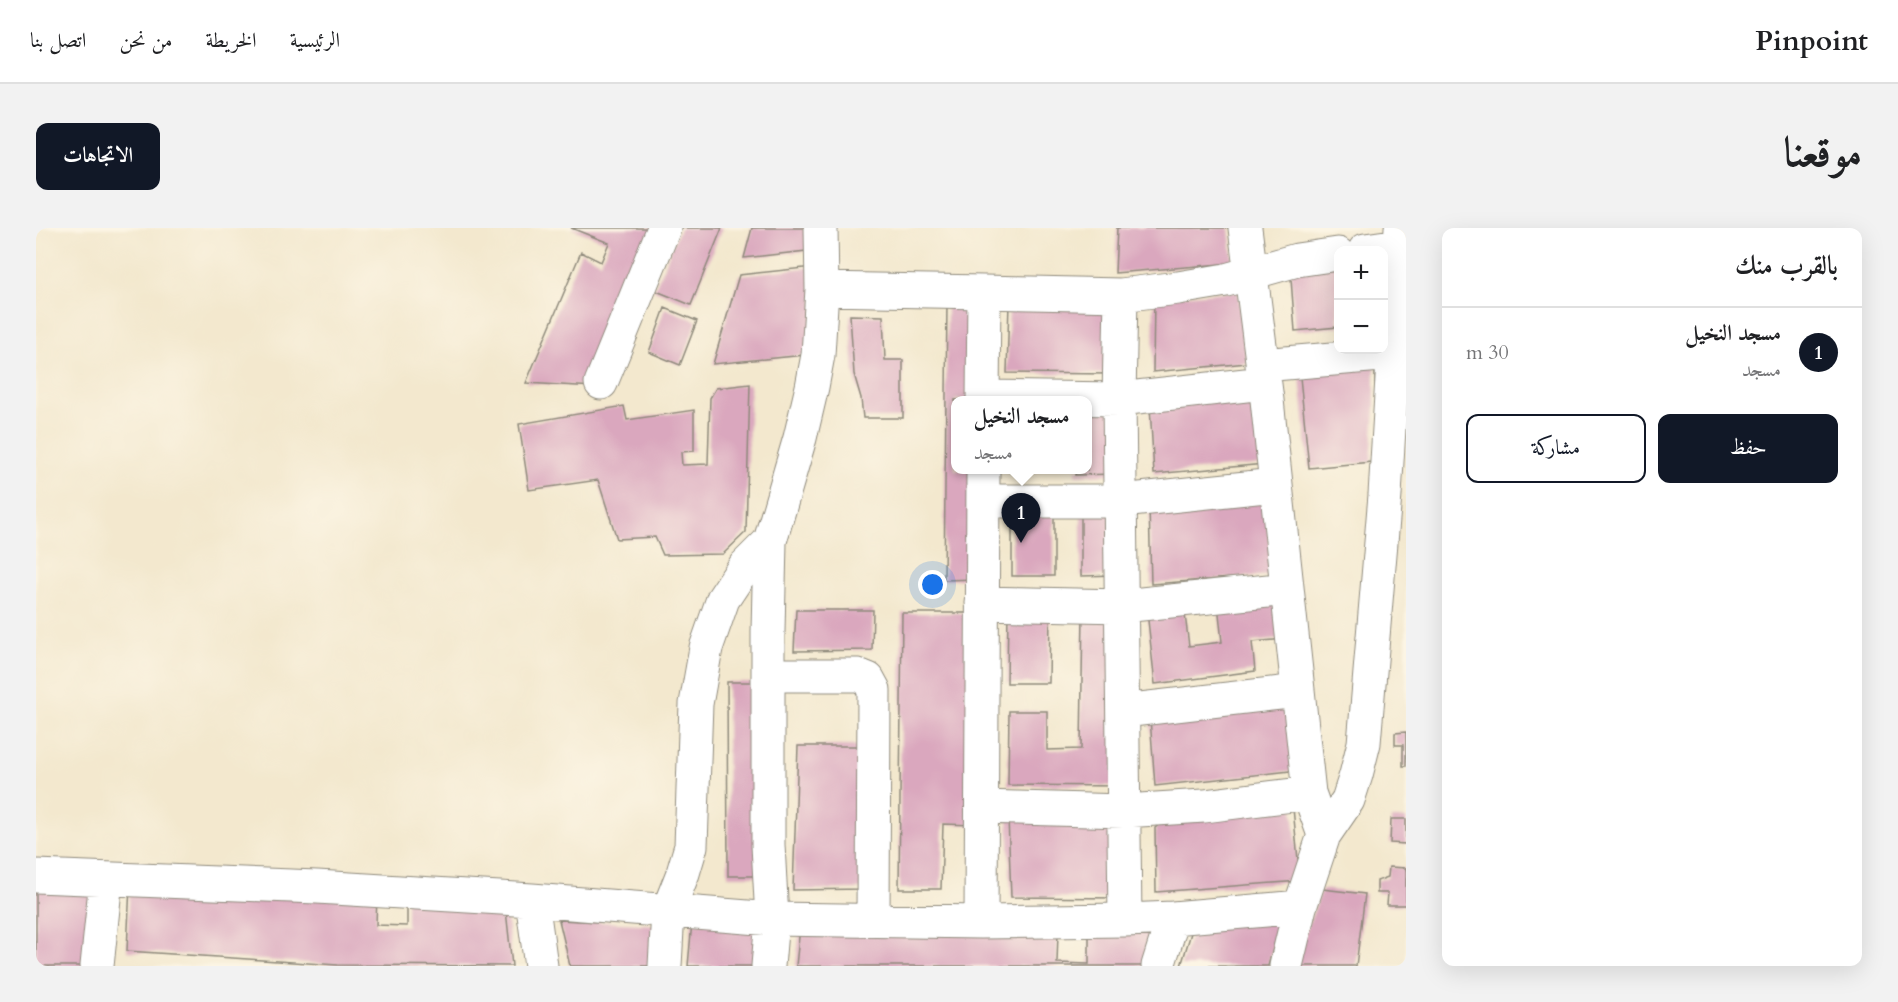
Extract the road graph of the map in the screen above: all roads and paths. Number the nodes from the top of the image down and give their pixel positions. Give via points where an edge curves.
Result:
1 (664, 228) edge
2 (820, 228) edge
3 (1245, 228) edge
4 (1400, 237) edge
5 (1376, 246) edge
6 (1334, 255) edge
7 (1251, 273) junction
8 (822, 289) junction
9 (984, 292) junction
10 (1121, 295) junction
11 (1393, 354) junction
12 (1263, 374) junction
13 (601, 384) dead end
14 (983, 396) edge
15 (1092, 399) edge
16 (1119, 399) junction
17 (983, 485) edge
18 (1275, 485) junction
19 (1121, 501) junction
20 (770, 541) junction
21 (1287, 589) junction
22 (982, 603) junction
23 (1122, 606) junction
24 (768, 675) junction
25 (1298, 691) junction
26 (1123, 711) junction
27 (1309, 793) junction
28 (982, 807) junction
29 (1124, 811) junction
30 (1324, 835) junction
31 (36, 876) edge
32 (106, 879) junction
33 (532, 900) junction
34 (1300, 907) junction
35 (668, 911) junction
36 (1173, 918) junction
37 (772, 919) junction
38 (873, 920) junction
39 (1125, 920) junction
40 (981, 922) junction
41 (96, 966) edge
42 (541, 966) edge
43 (665, 966) edge
44 (768, 966) edge
45 (1158, 966) edge
46 (1286, 966) edge

1 - 13 street
2 - 8 street
3 - 7 street
4 - 5 street
4 - 11 street
6 - 7 street
7 - 10 street
7 - 12 street
8 - 9 street
8 - 20 street via 812,387
9 - 10 street
9 - 14 street
10 - 16 street
11 - 12 street
11 - 30 street via 1364,743 1348,800
12 - 16 street
12 - 18 street
15 - 16 street
16 - 19 street
17 - 19 street
17 - 22 street
18 - 19 street
18 - 21 street
19 - 23 street
20 - 24 street
20 - 35 street via 745,566 723,598 706,648 696,704 691,846
21 - 23 street
21 - 25 street
22 - 23 street
22 - 28 street
23 - 26 street
24 - 37 street
24 - 38 street via 858,675 868,679 874,690
25 - 26 street
25 - 27 street
26 - 29 street
27 - 29 street
27 - 30 street
28 - 29 street
28 - 40 street
29 - 39 street
30 - 34 street
31 - 32 street
32 - 33 street
32 - 41 street
33 - 35 street
33 - 42 street
34 - 36 street
34 - 46 street
35 - 37 street
35 - 43 street
36 - 39 street
36 - 45 street
37 - 38 street
37 - 44 street
38 - 40 street
39 - 40 street

